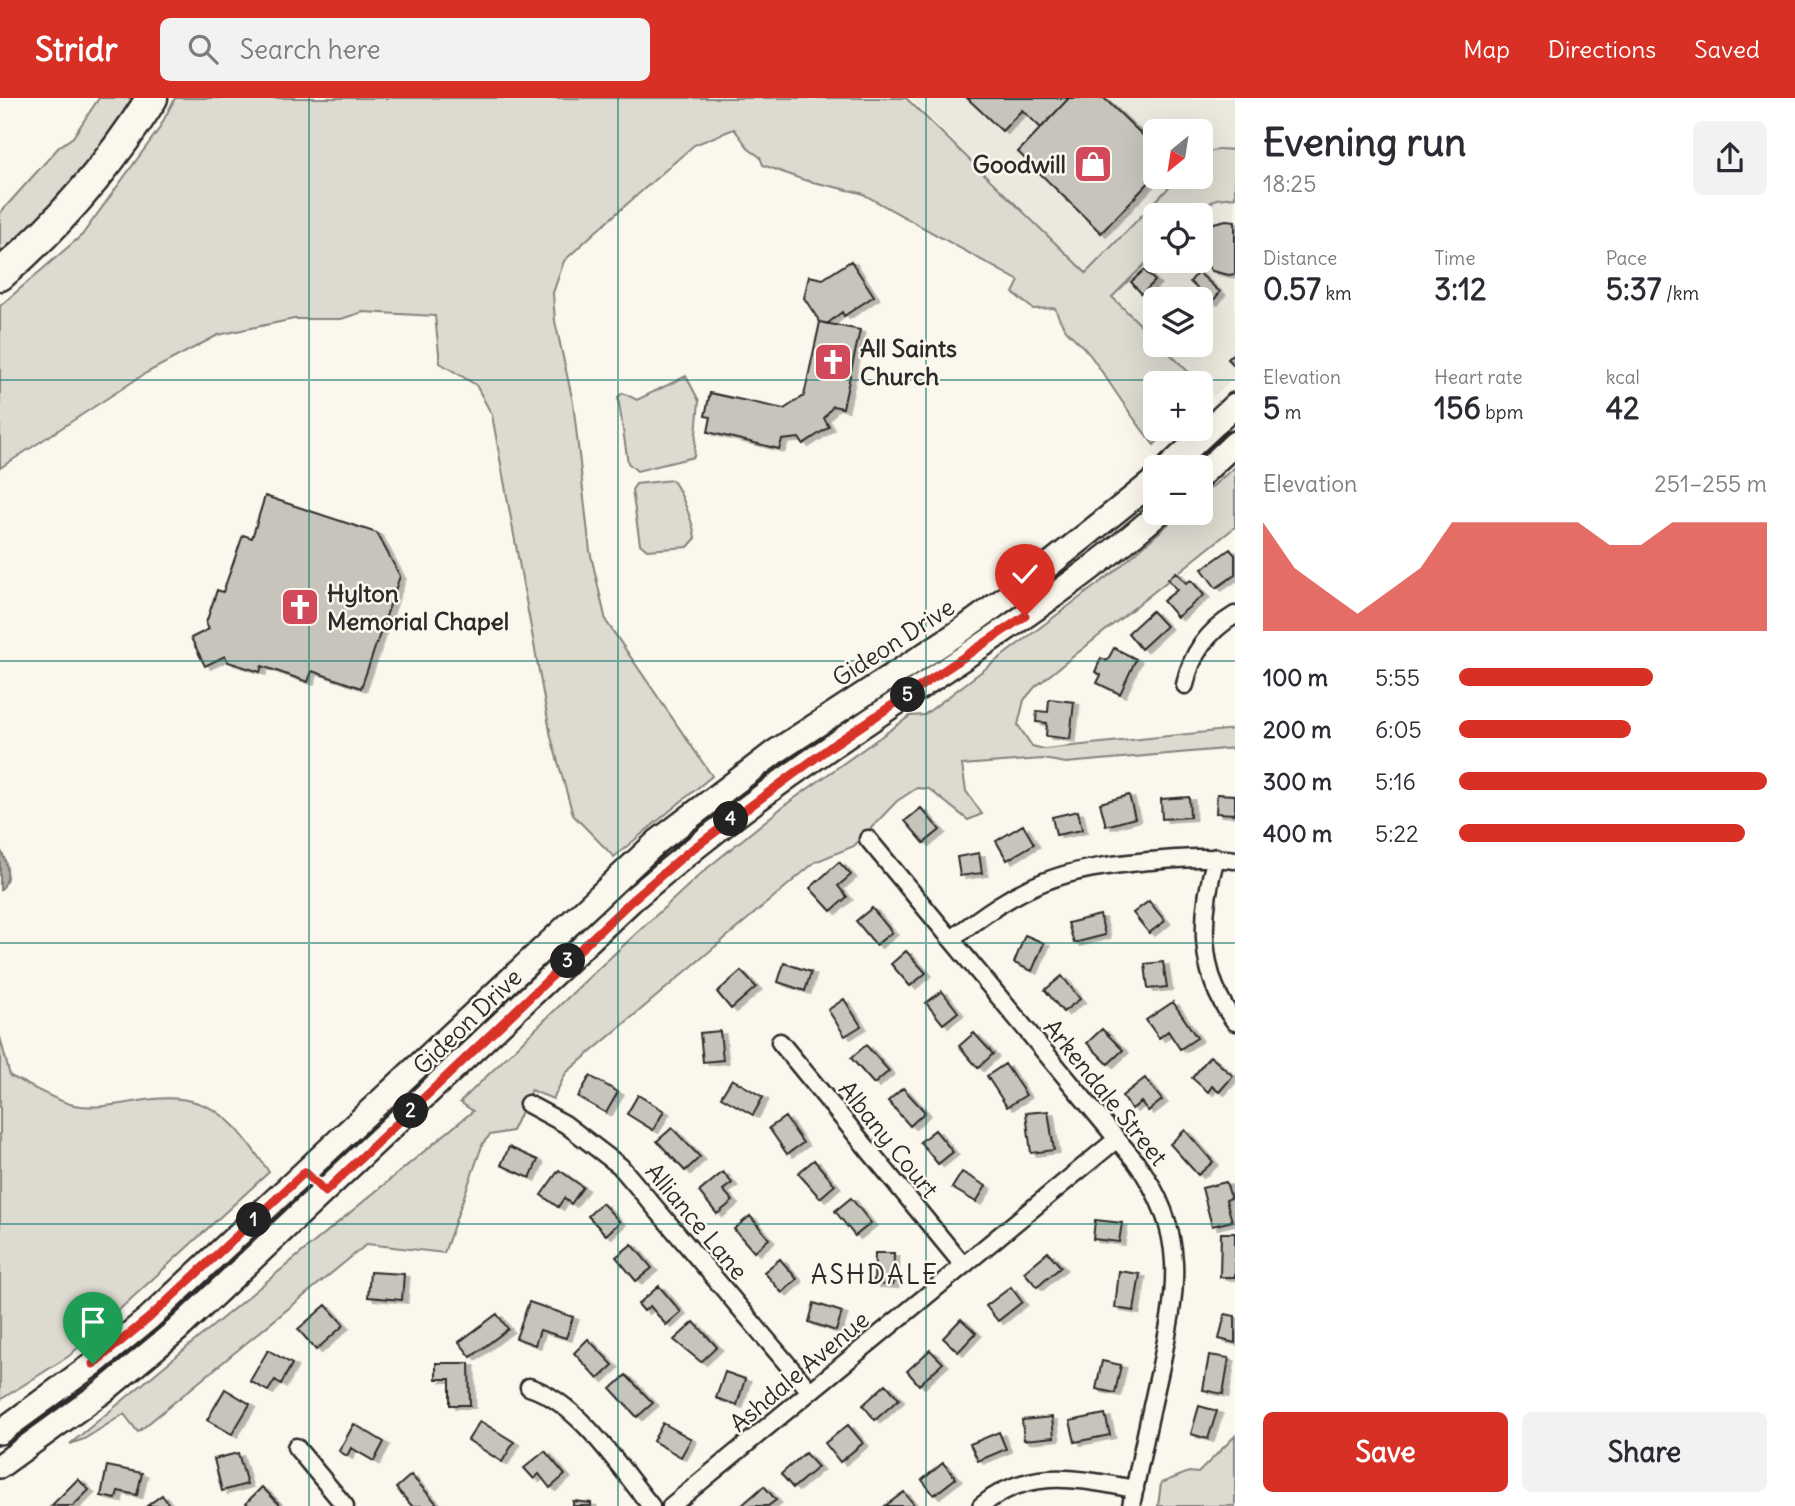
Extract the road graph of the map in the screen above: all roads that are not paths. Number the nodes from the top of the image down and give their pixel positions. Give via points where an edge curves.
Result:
1 (152, 98) edge
2 (0, 275) edge
3 (1235, 405) edge
4 (1235, 443) edge
5 (1182, 455) edge
6 (1213, 464) edge
7 (1143, 490) edge
8 (1144, 525) edge
9 (1235, 615) edge
10 (1185, 684) dead end
11 (868, 839) dead end
12 (1216, 857) junction
13 (1235, 860) edge
14 (952, 939) junction
15 (1235, 1022) edge
16 (780, 1042) dead end
17 (528, 1104) dead end
18 (1117, 1139) junction
19 (305, 1172) junction
20 (325, 1192) junction
21 (963, 1265) junction
22 (529, 1387) dead end
23 (810, 1391) junction
24 (0, 1432) edge
25 (296, 1447) dead end
26 (0, 1466) edge
27 (1135, 1489) junction
28 (345, 1506) edge
29 (652, 1506) edge
30 (671, 1506) edge
31 (981, 1506) edge
32 (1131, 1506) edge

1 - 2 highway via 64,217
3 - 5 main road
4 - 6 main road
7 - 19 main road, Gideon Drive via 1029,582 699,807 590,901
8 - 20 main road, Gideon Drive via 1079,579 833,745 687,853
9 - 10 street via 1197,650
11 - 14 street, Arkendale Street
12 - 13 street
12 - 14 street via 1069,872 1016,894
12 - 15 street via 1208,896 1205,957 1215,990
14 - 18 street, Arkendale Street
16 - 21 street, Albany Court
17 - 23 street, Alliance Lane via 565,1124 620,1166
18 - 21 street, Ashdale Avenue
18 - 27 street, Arkendale Street via 1160,1199 1176,1260 1174,1299
19 - 20 main road
19 - 24 main road, Gideon Drive via 149,1318
20 - 26 main road, Gideon Drive via 177,1330 105,1390
21 - 23 street, Ashdale Avenue
22 - 29 street via 544,1391 572,1412
23 - 30 street, Ashdale Avenue
25 - 28 street
27 - 31 street via 1052,1476 1016,1484
27 - 32 street, Arkendale Street

